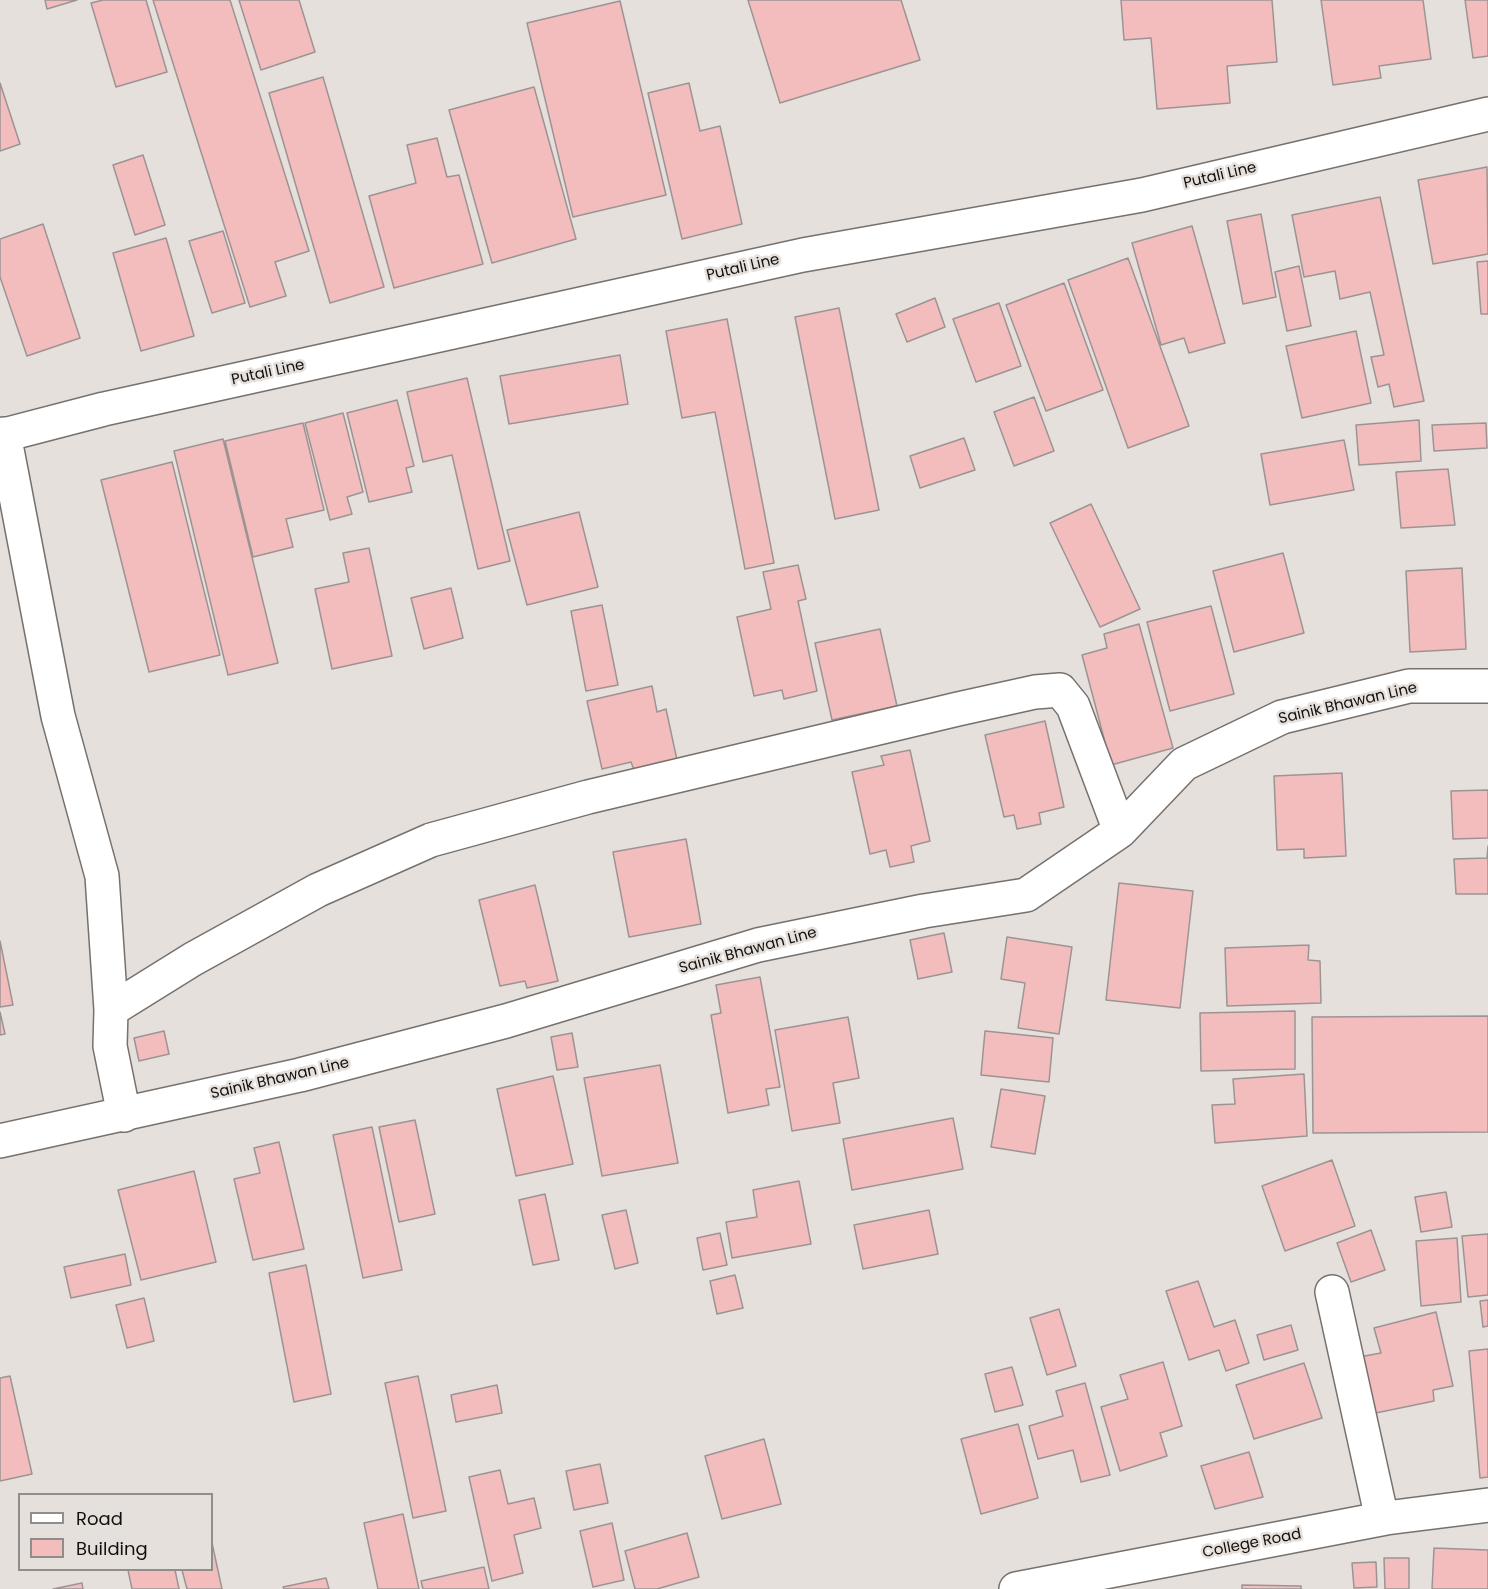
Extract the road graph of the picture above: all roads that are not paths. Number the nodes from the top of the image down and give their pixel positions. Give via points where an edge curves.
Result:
1 (1488, 114) edge
2 (2, 435) edge
3 (1488, 686) edge
4 (1120, 831) junction
5 (111, 1010) junction
6 (124, 1115) junction
7 (0, 1141) edge
8 (1332, 1292) dead end
9 (1488, 1505) edge
10 (1382, 1519) junction
11 (1016, 1589) edge

1 - 2 street, Putali Line via 1142,195 803,255
2 - 5 street via 58,716 102,876
3 - 4 street, Sainik Bhawan Line via 1409,686 1282,717 1184,764
4 - 5 street via 1073,706 1060,690 1035,692 600,794 431,840 318,890
4 - 6 street, Sainik Bhawan Line via 1026,895 758,945 506,1021 300,1075
5 - 6 street via 110,1046
6 - 7 street, Sainik Bhawan Line
8 - 10 street
9 - 10 street, College Road
10 - 11 street, College Road

